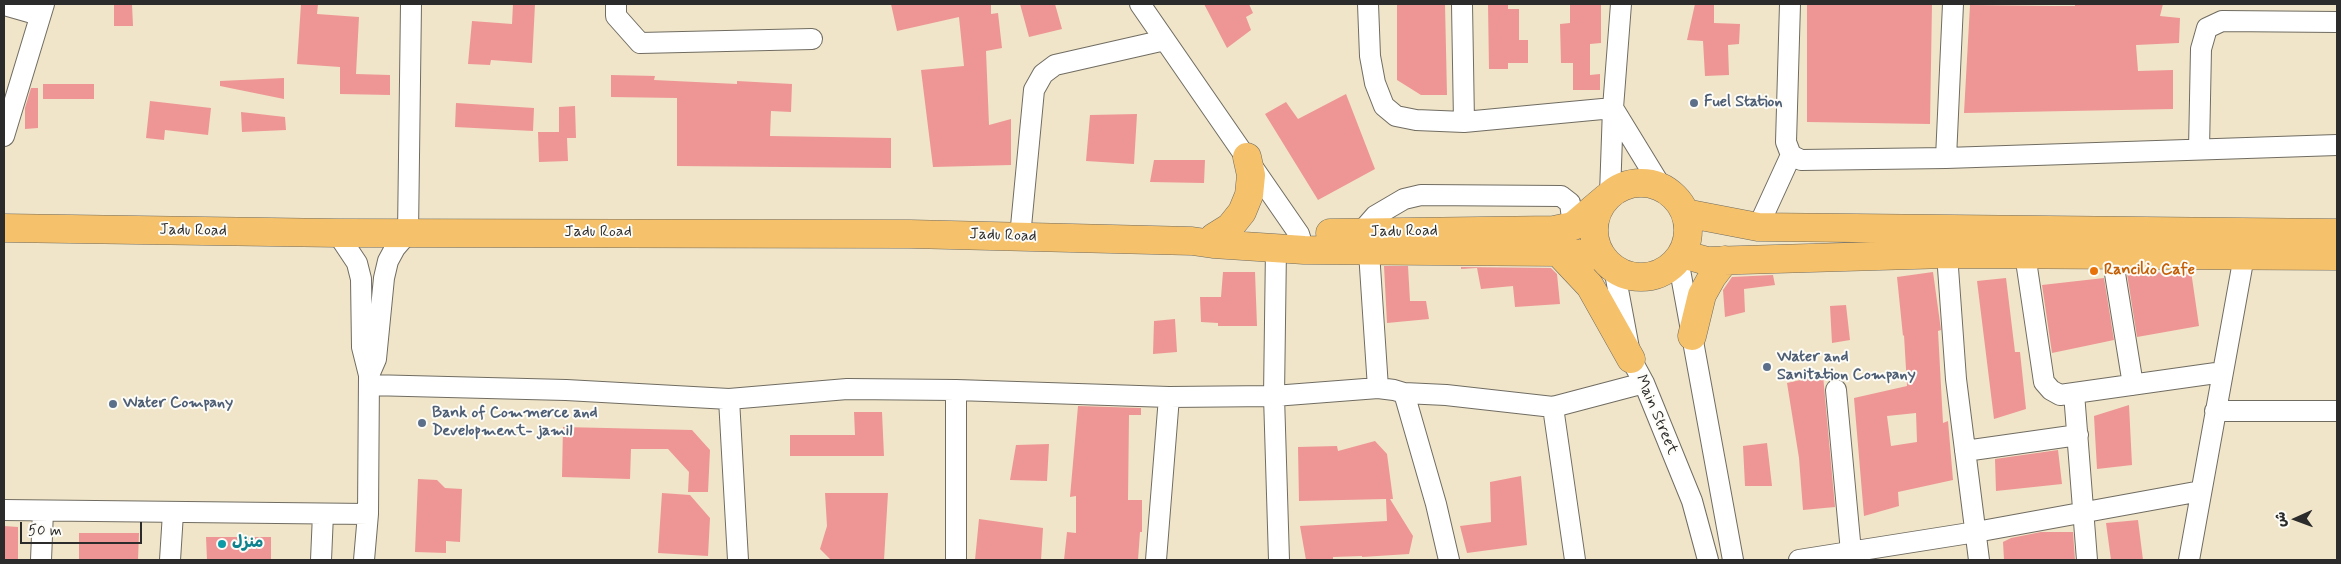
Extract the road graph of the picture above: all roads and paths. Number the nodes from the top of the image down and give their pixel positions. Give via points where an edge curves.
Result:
1 (411, 4) edge
2 (616, 4) edge
3 (1140, 4) edge
4 (1368, 4) edge
5 (1462, 4) edge
6 (1621, 4) edge
7 (1790, 4) edge
8 (1953, 4) edge
9 (4, 5) edge
10 (42, 9) edge
11 (2337, 22) edge
12 (812, 39) dead end
13 (1165, 40) junction
14 (1613, 108) junction
15 (1464, 122) junction
16 (4, 136) edge
17 (2337, 145) edge
18 (2199, 149) junction
19 (1790, 155) junction
20 (1247, 157) junction
21 (1946, 158) junction
22 (1662, 188) junction
23 (1608, 196) junction
24 (1685, 213) junction
25 (1573, 226) junction
26 (1758, 227) junction
27 (4, 228) edge
28 (337, 233) junction
29 (408, 233) junction
30 (2337, 233) edge
31 (1020, 237) junction
32 (1203, 239) junction
33 (1364, 242) junction
34 (1293, 244) junction
35 (1558, 252) junction
36 (1948, 254) junction
37 (2026, 254) junction
38 (2112, 255) junction
39 (1680, 256) junction
40 (2244, 256) junction
41 (2337, 256) edge
42 (1725, 260) junction
43 (388, 262) junction
44 (1608, 262) junction
45 (357, 263) junction
46 (1692, 336) junction
47 (1631, 359) junction
48 (2223, 372) junction
49 (369, 380) junction
50 (1644, 383) junction
51 (2133, 385) junction
52 (1378, 388) junction
53 (956, 390) junction
54 (1836, 390) dead end
55 (1404, 393) junction
56 (2074, 393) junction
57 (1274, 396) junction
58 (1169, 397) junction
59 (729, 399) junction
60 (1553, 407) junction
61 (2215, 411) junction
62 (2337, 411) edge
63 (2078, 435) junction
64 (1965, 451) junction
65 (2201, 491) junction
66 (4, 510) edge
67 (43, 510) junction
68 (2085, 512) junction
69 (173, 513) junction
70 (322, 514) junction
71 (368, 514) junction
72 (1976, 532) junction
73 (1851, 552) junction
74 (41, 560) edge
75 (170, 560) edge
76 (321, 560) edge
77 (364, 560) edge
78 (738, 560) edge
79 (956, 560) edge
80 (1156, 560) edge
81 (1279, 560) edge
82 (1449, 560) edge
83 (1575, 560) edge
84 (1708, 560) edge
85 (1733, 560) edge
86 (1799, 560) edge
87 (1979, 560) edge
88 (2087, 560) edge
89 (2189, 560) edge

1 - 29 street
2 - 12 street via 616,16 640,43
3 - 13 street
4 - 15 street via 1370,56 1384,106 1396,116 1416,120
5 - 15 street
6 - 14 street
7 - 19 street via 1786,142
8 - 21 street
9 - 10 street
10 - 16 street
11 - 18 street via 2222,21 2206,28 2201,49
13 - 20 street
13 - 31 street via 1055,65 1043,74 1034,90
14 - 15 street
14 - 22 street
14 - 23 street
17 - 18 street
18 - 21 street
19 - 21 street via 1801,160
19 - 26 street
20 - 32 highway via 1251,175 1249,194 1242,212 1230,227
20 - 34 street
22 - 23 highway via 1641,182
22 - 24 highway via 1680,202
23 - 25 highway
23 - 44 highway via 1598,209 1594,235
24 - 26 highway
24 - 39 highway via 1688,234
25 - 33 highway, Jadu Road via 1554,230
25 - 33 street via 1570,203 1561,196 1421,196 1404,200 1376,216
26 - 30 highway
27 - 28 highway, Jadu Road
28 - 29 highway, Jadu Road
28 - 45 street
29 - 31 highway, Jadu Road
29 - 43 street
31 - 32 highway, Jadu Road
32 - 34 highway, Jadu Road
33 - 34 highway, Jadu Road
33 - 35 highway, Jadu Road
33 - 52 street
34 - 57 street
35 - 44 highway, Jadu Road
35 - 47 highway via 1590,286
36 - 37 highway
36 - 42 highway
36 - 64 street via 1956,379
37 - 38 highway
37 - 56 street via 2044,382 2060,395
38 - 40 highway
38 - 51 street
39 - 42 highway
39 - 44 highway via 1659,274 1636,277
39 - 46 street
40 - 41 highway
40 - 48 street
42 - 46 highway via 1702,295
43 - 45 street via 372,258
43 - 49 street via 376,360
44 - 47 street, Main Street
45 - 49 street via 361,279 362,347
46 - 85 street
47 - 50 street, Main Street
48 - 51 street
48 - 61 street
49 - 59 street
49 - 71 street
50 - 60 street
50 - 84 street, Main Street via 1692,501
51 - 56 street
52 - 55 street
52 - 57 street
53 - 58 street
53 - 59 street via 847,389
53 - 79 street
54 - 73 street
55 - 60 street
55 - 82 street
56 - 63 street
57 - 58 street
57 - 81 street
58 - 80 street
59 - 78 street
60 - 83 street
61 - 62 street
61 - 65 street
63 - 64 street
63 - 68 street
64 - 72 street
65 - 68 street
65 - 89 street
66 - 67 street
67 - 69 street
67 - 74 street
68 - 72 street
68 - 88 street
69 - 70 street
69 - 75 street
70 - 71 street
70 - 76 street
71 - 77 street
72 - 73 street
72 - 87 street
73 - 86 street

